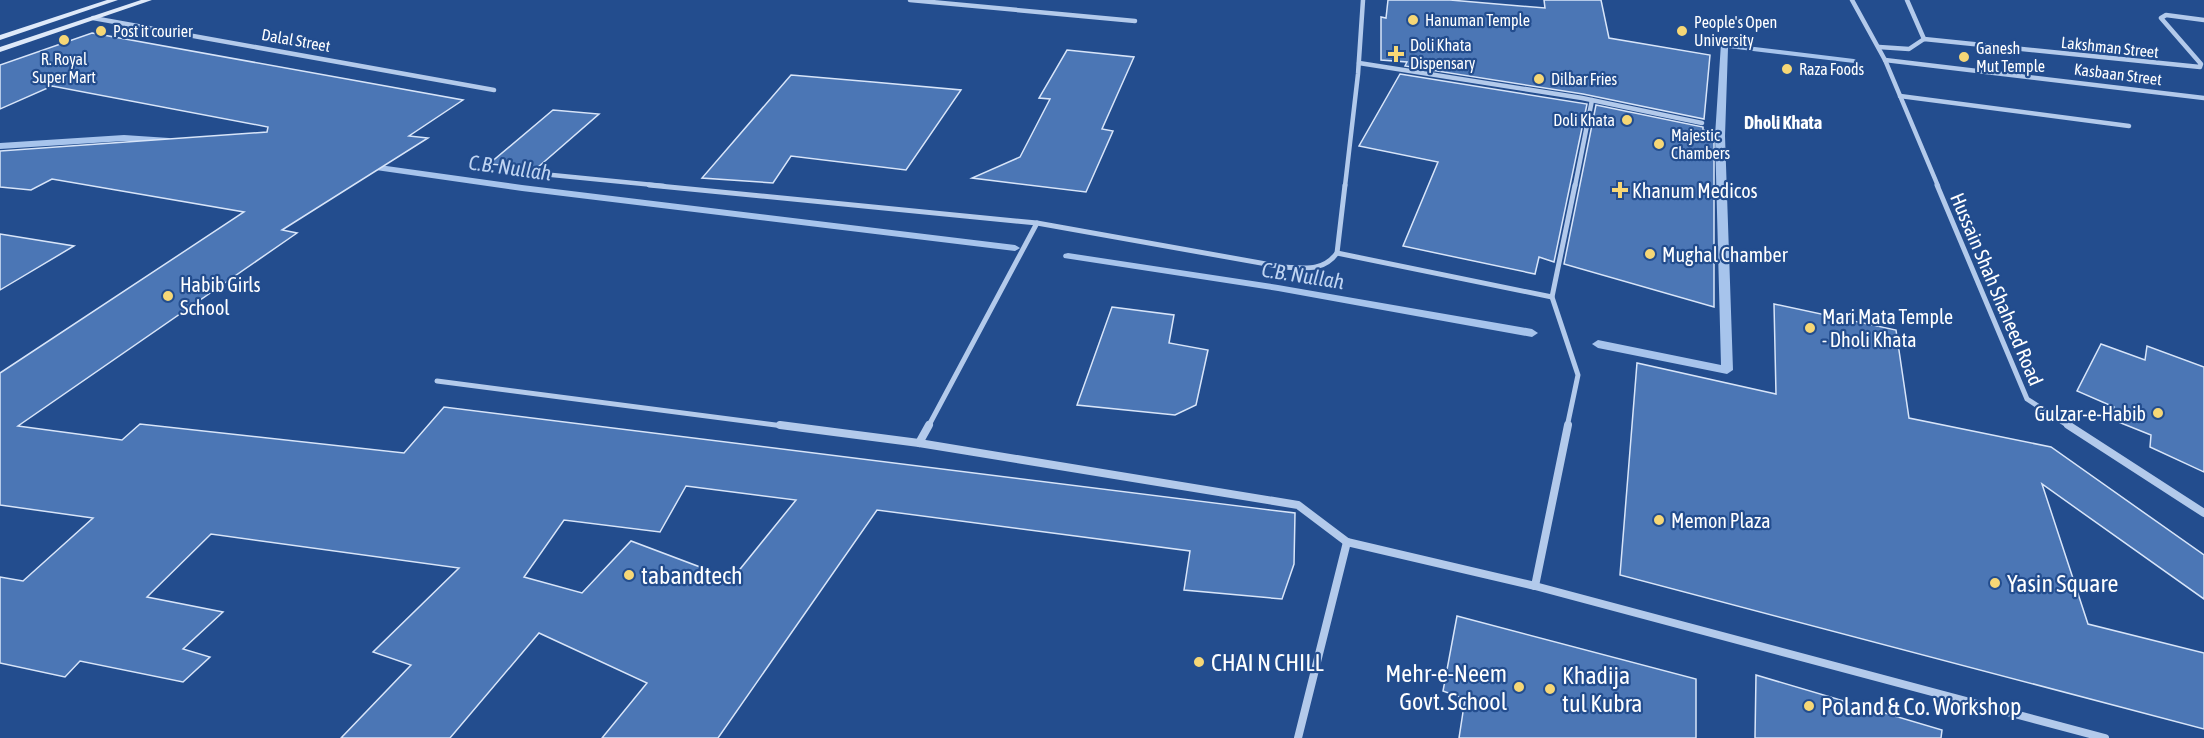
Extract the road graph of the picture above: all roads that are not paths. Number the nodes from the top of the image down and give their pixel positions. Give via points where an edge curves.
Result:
1 (75, 0) edge
2 (114, 0) edge
3 (148, 0) edge
4 (910, 0) edge
5 (1363, 0) edge
6 (1852, 0) edge
7 (1907, 0) edge
8 (93, 7) junction
9 (93, 18) junction
10 (2204, 20) edge
11 (1135, 21) dead end
12 (0, 38) edge
13 (1924, 39) junction
14 (1878, 47) junction
15 (0, 50) edge
16 (1885, 60) junction
17 (1359, 63) junction
18 (494, 90) dead end
19 (1900, 96) junction
20 (2204, 98) edge
21 (1592, 100) junction
22 (1702, 123) dead end
23 (2129, 126) dead end
24 (542, 174) dead end
25 (1037, 222) junction
26 (1337, 253) junction
27 (1552, 297) junction
28 (437, 381) dead end
29 (920, 442) junction
30 (2204, 513) edge
31 (1347, 542) junction
32 (1535, 586) junction
33 (1298, 738) edge
34 (2105, 738) edge

1 - 8 main road
2 - 8 main road
3 - 9 main road
4 - 11 street
5 - 17 street
6 - 14 street, Hussain Shah Shaheed Road
7 - 13 street
8 - 12 main road
9 - 15 main road
9 - 18 street, Dalal Street
10 - 13 street, Lakshman Street via 2166,15 2161,18 2201,64 2200,68
13 - 14 street, Lakshman Street via 1904,50
14 - 16 street, Hussain Shah Shaheed Road
16 - 19 street, Hussain Shah Shaheed Road
16 - 20 street, Kasbaan Street
17 - 21 street
17 - 26 street
19 - 23 street
19 - 30 street, Hussain Shah Shaheed Road via 2027,399
21 - 22 street
21 - 27 street
24 - 25 street
25 - 26 street via 1283,267 1321,269
25 - 29 street
26 - 27 street
27 - 32 street via 1578,375
28 - 29 street
29 - 31 street via 1298,505
31 - 32 street
31 - 33 street
32 - 34 street

